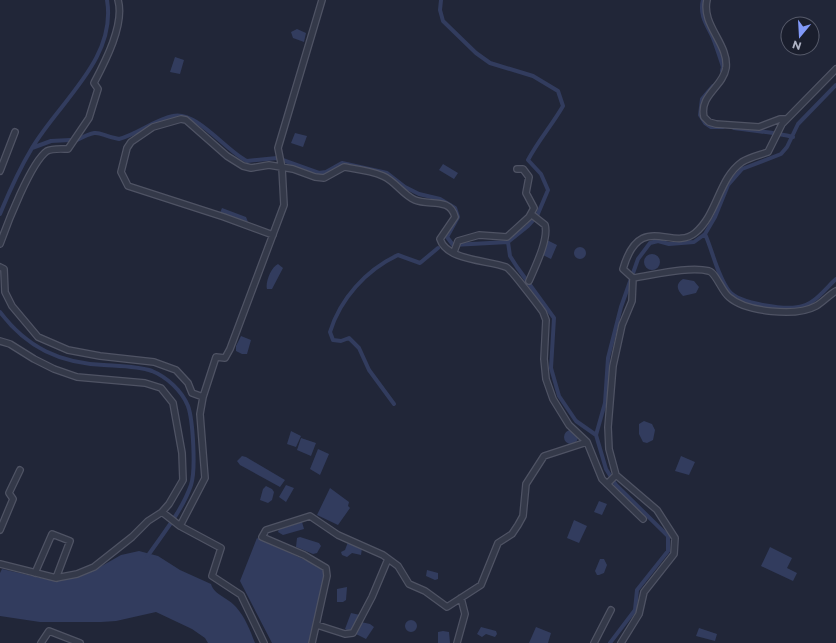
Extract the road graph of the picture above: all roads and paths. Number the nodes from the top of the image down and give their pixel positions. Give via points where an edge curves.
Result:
1 (118, 0) edge
2 (322, 0) edge
3 (707, 0) edge
4 (836, 69) edge
5 (784, 121) junction
6 (15, 132) dead end
7 (282, 166) junction
8 (517, 169) dead end
9 (0, 171) edge
10 (531, 214) junction
11 (273, 235) junction
12 (0, 244) edge
13 (454, 252) junction
14 (0, 267) edge
15 (633, 278) junction
16 (529, 281) dead end
17 (836, 291) edge
18 (0, 341) edge
19 (203, 397) junction
20 (587, 442) junction
21 (20, 470) dead end
22 (616, 475) junction
23 (607, 484) junction
24 (162, 512) junction
25 (643, 519) dead end
26 (180, 526) junction
27 (0, 530) edge
28 (388, 559) junction
29 (0, 564) edge
30 (35, 573) junction
31 (56, 578) junction
32 (461, 598) junction
33 (610, 610) dead end
34 (317, 625) junction
35 (41, 643) edge
36 (80, 643) edge
37 (264, 643) edge
38 (312, 643) edge
39 (457, 643) edge
40 (594, 643) edge
41 (621, 643) edge

1 - 12 street via 120,10 114,40 94,83 98,89 89,118 70,147 45,152 39,160
2 - 7 street via 278,148
3 - 5 street via 707,18 720,44 726,66 723,75 706,97 704,117 716,124 759,127 780,119
4 - 5 street
5 - 15 street via 768,152 743,162 734,171 703,226 694,234 681,237 650,236 637,242 623,269
6 - 9 street
7 - 11 street via 284,205
7 - 11 street via 244,166 227,156 186,120 181,119 153,127 132,142 127,148 121,172 128,186
7 - 13 street via 315,178 324,178 344,166 384,176 416,201 443,204 453,210 455,217 440,239 446,249
8 - 10 street via 523,169 529,177 526,193 534,208
10 - 13 street via 507,237 479,235 458,241
10 - 16 street via 545,225 546,231
11 - 19 street via 230,349 225,358 216,357
13 - 20 street via 467,258 508,267 544,312 546,379 553,400 569,425
14 - 19 street via 4,269 5,292 12,306 38,337 68,350 154,362 176,370 192,393
15 - 17 street via 691,270 710,271 721,289 738,304 779,313 816,306
15 - 22 street via 632,301 622,325 613,366 608,427 609,449
18 - 24 street via 54,369 77,377 145,383 161,388 173,402 182,453 183,480 170,504
19 - 26 street via 200,414 205,478
20 - 23 street via 602,479
20 - 32 street via 544,456 526,484 523,516 518,525 512,534 498,543 481,585
21 - 27 street via 9,493 12,499
22 - 23 street
22 - 41 street via 658,510 675,538 674,554 644,592 639,614
23 - 25 street
24 - 26 street
24 - 31 street via 94,567
26 - 37 street via 221,548 212,576 241,595
28 - 32 street via 402,572 409,584 425,591 447,607
28 - 34 street via 370,602 352,633 345,634
28 - 34 street via 338,535 310,516 266,530 262,537 304,555 326,568 327,576
29 - 30 street
30 - 31 street
30 - 31 street via 52,534 70,541
32 - 39 street via 465,614
33 - 40 street
34 - 38 street
35 - 36 street via 49,631

